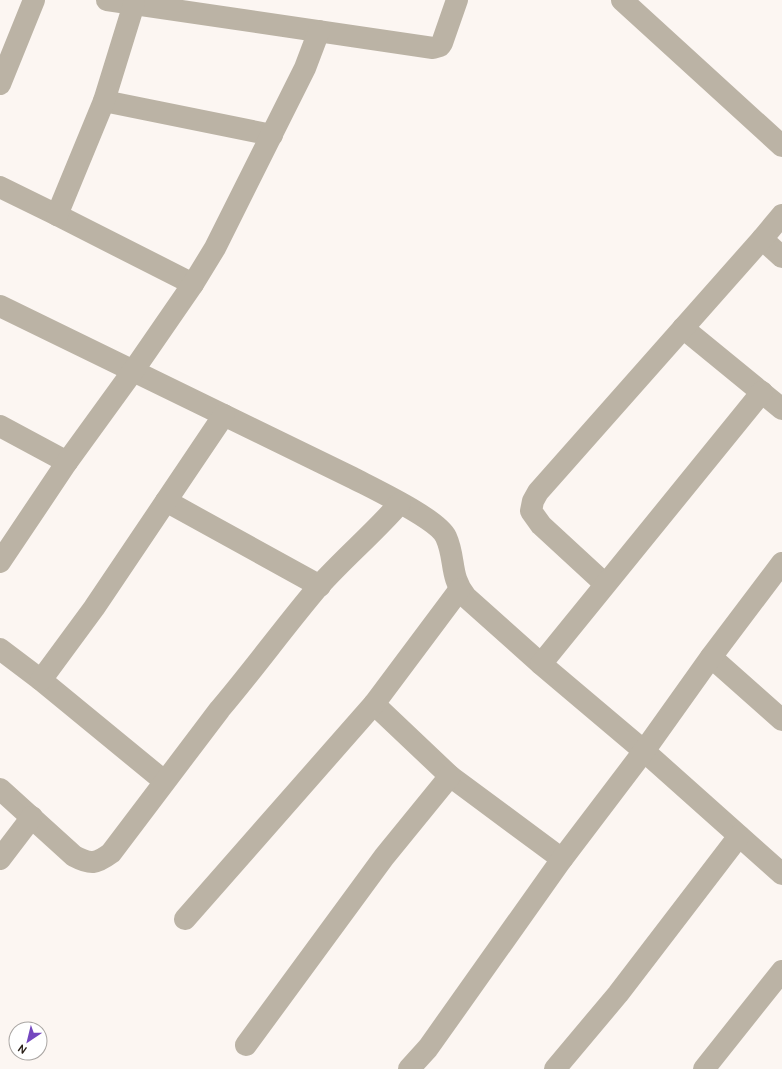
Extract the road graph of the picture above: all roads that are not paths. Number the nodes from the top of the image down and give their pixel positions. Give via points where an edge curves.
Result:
1 (34, 0) edge
2 (107, 0) edge
3 (457, 0) edge
4 (622, 0) edge
5 (146, 4) edge
6 (319, 31) junction
7 (0, 84) edge
8 (104, 101) junction
9 (272, 135) junction
10 (782, 146) edge
11 (0, 187) edge
12 (57, 214) junction
13 (782, 215) edge
14 (762, 239) junction
15 (782, 257) edge
16 (193, 284) junction
17 (0, 306) edge
18 (683, 328) junction
19 (133, 371) junction
20 (762, 392) junction
21 (782, 409) edge
22 (224, 414) junction
23 (0, 426) edge
24 (67, 462) junction
25 (166, 501) junction
26 (400, 503) junction
27 (0, 562) edge
28 (782, 562) edge
29 (605, 584) junction
30 (320, 586) junction
31 (460, 589) junction
32 (0, 649) edge
33 (711, 657) junction
34 (541, 664) junction
35 (41, 680) junction
36 (374, 704) junction
37 (782, 720) edge
38 (644, 751) junction
39 (450, 776) junction
40 (164, 781) junction
41 (0, 789) edge
42 (32, 817) junction
43 (739, 836) junction
44 (0, 859) edge
45 (562, 859) junction
46 (782, 874) edge
47 (185, 919) dead end
48 (782, 971) edge
49 (246, 1045) dead end
50 (409, 1069) edge
51 (555, 1069) edge
52 (704, 1069) edge

1 - 7 street
2 - 5 street
3 - 6 street via 444,39 438,48
4 - 10 street
5 - 6 street
5 - 8 street
6 - 9 street via 308,61
8 - 9 street
8 - 12 street
9 - 16 street via 215,248
11 - 12 street
12 - 16 street
13 - 14 street
14 - 15 street
14 - 18 street
16 - 19 street
17 - 19 street
18 - 20 street
18 - 29 street via 538,492 533,501 531,511 541,525
19 - 22 street
19 - 24 street
20 - 21 street
20 - 29 street
22 - 25 street
22 - 26 street
23 - 24 street
24 - 27 street
25 - 30 street
25 - 35 street via 94,608
26 - 30 street
26 - 31 street via 435,524 445,534 451,549 455,580
28 - 33 street
29 - 34 street
30 - 40 street
31 - 34 street
31 - 36 street
32 - 35 street
33 - 37 street
33 - 38 street
34 - 38 street
35 - 40 street
36 - 39 street
36 - 47 street
38 - 43 street
38 - 45 street
39 - 45 street
39 - 49 street via 384,857
40 - 42 street via 111,853 93,863 74,856
41 - 42 street
42 - 44 street
43 - 46 street
43 - 51 street via 618,994
45 - 50 street via 428,1048
48 - 52 street

